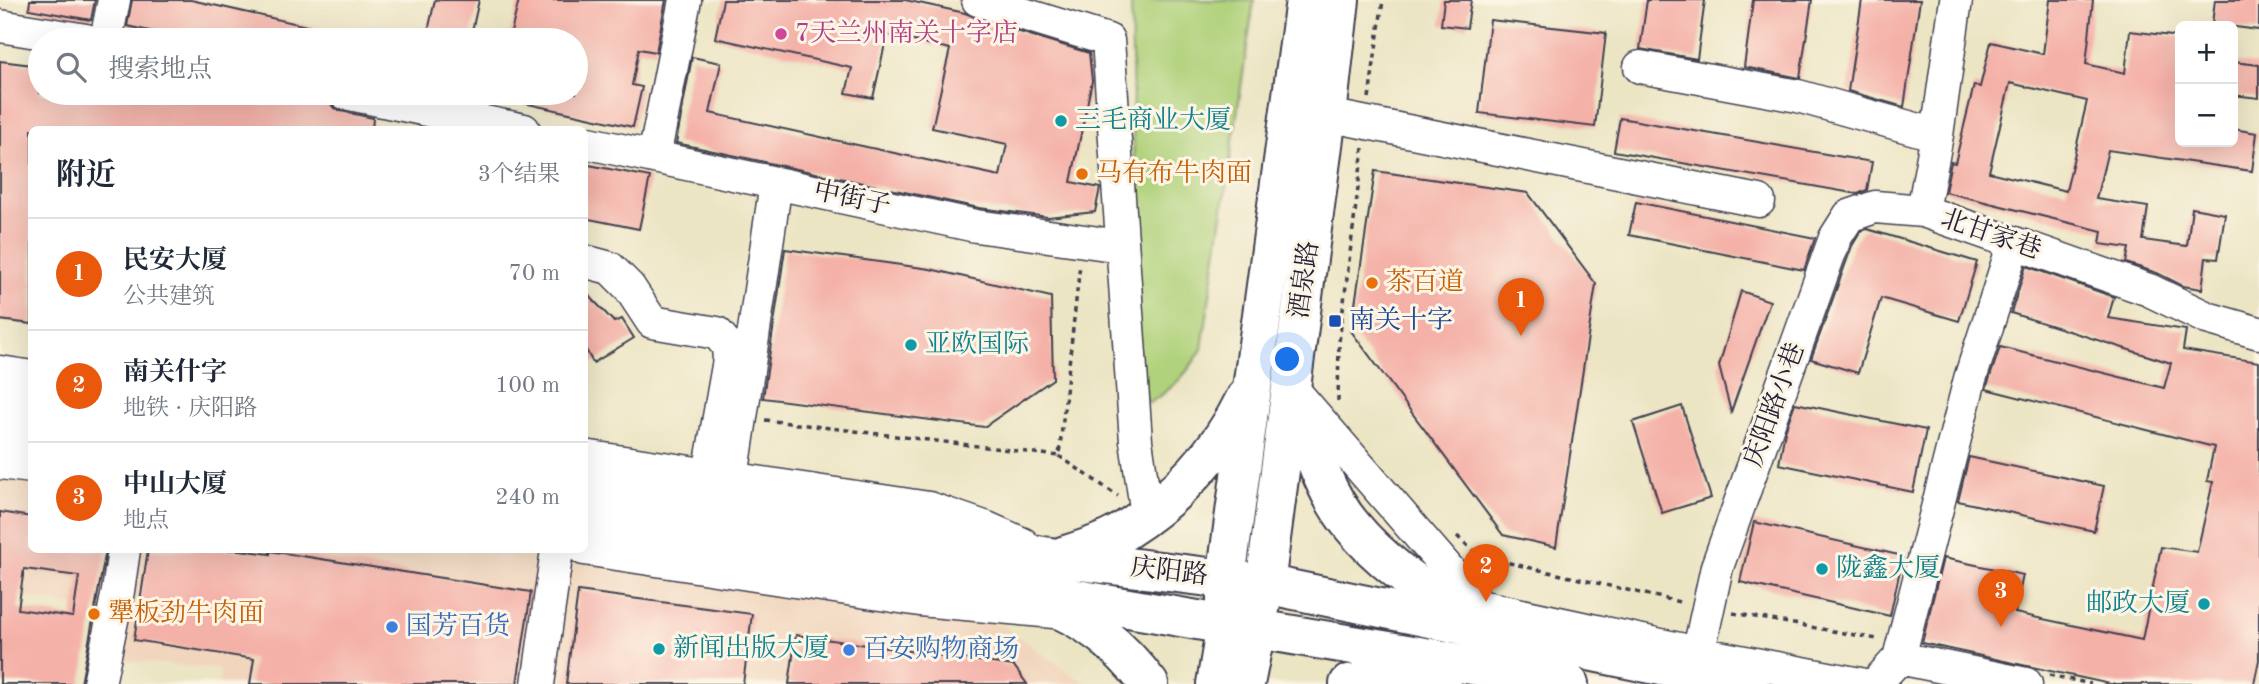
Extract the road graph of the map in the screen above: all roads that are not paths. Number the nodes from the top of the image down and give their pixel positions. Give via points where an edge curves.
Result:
1 (114, 0) edge
2 (685, 0) edge
3 (978, 0) edge
4 (1305, 0) edge
5 (1340, 0) edge
6 (1956, 0) edge
7 (0, 26) edge
8 (108, 28) edge
9 (28, 31) edge
10 (1640, 67) dead end
11 (374, 105) edge
12 (1327, 115) junction
13 (406, 118) edge
14 (485, 126) edge
15 (1937, 135) junction
16 (588, 143) edge
17 (654, 157) junction
18 (776, 183) junction
19 (1759, 201) dead end
20 (1923, 211) junction
21 (2014, 243) junction
22 (1121, 246) junction
23 (588, 262) edge
24 (2259, 333) edge
25 (0, 372) edge
26 (28, 376) edge
27 (1255, 378) junction
28 (1291, 387) junction
29 (0, 406) edge
30 (28, 410) edge
31 (0, 443) edge
32 (28, 446) edge
33 (588, 457) edge
34 (0, 463) edge
35 (28, 466) edge
36 (721, 476) junction
37 (588, 488) edge
38 (1147, 515) junction
39 (588, 522) edge
40 (588, 550) edge
41 (124, 553) edge
42 (557, 553) edge
43 (1056, 558) junction
44 (1226, 579) junction
45 (991, 584) junction
46 (1265, 584) junction
47 (1070, 613) junction
48 (1480, 617) junction
49 (1241, 627) junction
50 (1901, 651) junction
51 (1696, 663) junction
52 (1505, 677) edge
53 (2032, 678) edge
54 (99, 684) edge
55 (538, 684) edge
56 (1149, 684) edge
57 (1216, 684) edge
58 (1245, 684) edge
59 (1349, 684) edge
60 (1569, 684) edge
61 (1748, 684) edge
62 (1860, 684) edge
63 (1875, 684) edge

1 - 8 street
2 - 17 street
3 - 22 street via 1108,40
4 - 27 main road, 酒泉路
5 - 12 main road, 酒泉路
6 - 15 street, 北甘家巷
7 - 9 street
10 - 15 street via 1798,96
11 - 13 street
12 - 19 street
12 - 28 main road, 酒泉路
13 - 14 street
15 - 20 street, 北甘家巷
16 - 17 street, 中街子
17 - 18 street, 中街子
18 - 22 street, 中街子 via 976,226
18 - 36 street via 741,417
20 - 21 street, 北甘家巷
20 - 51 street, 庆阳路小巷 via 1875,207 1849,216 1835,237 1717,567
21 - 24 street, 北甘家巷 via 2149,290 2207,318
21 - 50 street via 1970,379
22 - 38 street via 1136,441
23 - 36 street via 610,268 652,322 717,333 727,346
25 - 26 street
27 - 38 main road via 1209,456
27 - 44 main road, 酒泉路
28 - 46 main road, 酒泉路
28 - 48 street
28 - 48 main road via 1332,495 1352,527 1419,587
29 - 30 main road
31 - 32 main road
33 - 36 street
34 - 35 street
36 - 43 street via 929,508
37 - 43 main road, 庆阳路
38 - 43 main road via 1097,544
39 - 45 main road, 庆阳路
40 - 47 street via 920,600
41 - 54 street
42 - 55 street
43 - 44 main road, 庆阳路
44 - 46 main road, 庆阳路
44 - 49 main road, 酒泉路
45 - 47 main road
45 - 49 main road, 庆阳路
46 - 48 main road, 庆阳路
46 - 49 main road, 酒泉路
47 - 56 main road via 1102,634
48 - 51 main road, 庆阳路
49 - 52 main road, 庆阳路
49 - 57 main road, 酒泉路
49 - 58 main road, 酒泉路
50 - 53 street
50 - 63 street
51 - 61 main road, 庆阳路
51 - 62 street
52 - 59 main road
52 - 60 main road, 庆阳路

